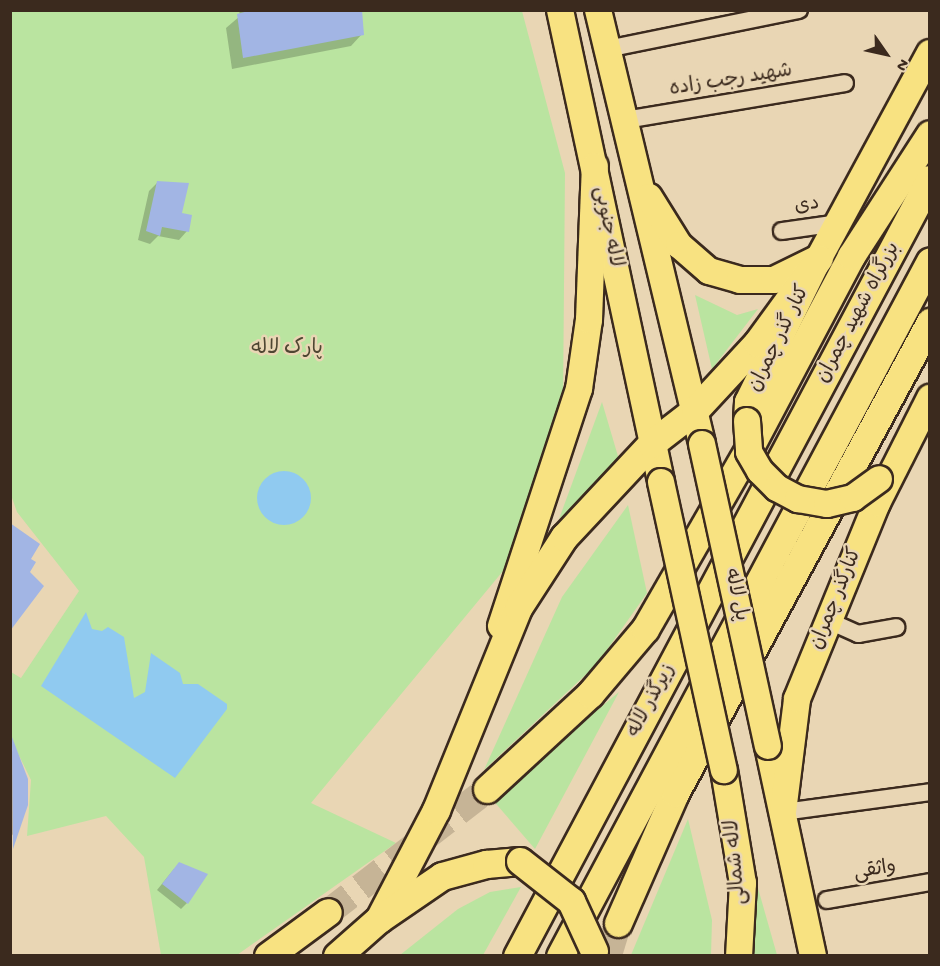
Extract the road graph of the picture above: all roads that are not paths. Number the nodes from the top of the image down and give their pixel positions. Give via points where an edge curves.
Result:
1 (560, 10) edge
2 (598, 10) edge
3 (799, 10) edge
4 (607, 49) junction
5 (930, 54) edge
6 (845, 83) dead end
7 (625, 120) junction
8 (930, 134) edge
9 (595, 166) junction
10 (637, 178) junction
11 (930, 179) edge
12 (838, 223) junction
13 (782, 231) dead end
14 (819, 258) junction
15 (930, 261) edge
16 (930, 322) edge
17 (930, 398) edge
18 (695, 410) junction
19 (912, 433) junction
20 (651, 444) junction
21 (702, 444) joint
22 (788, 447) joint
23 (821, 463) joint
24 (829, 621) junction
25 (896, 627) dead end
26 (468, 724) junction
27 (724, 770) joint
28 (486, 789) tunnel mouth
29 (930, 792) edge
30 (783, 812) junction
31 (930, 882) edge
32 (827, 900) dead end
33 (328, 912) tunnel mouth
34 (379, 919) junction
35 (618, 923) tunnel mouth
36 (594, 953) edge
37 (268, 956) edge
38 (338, 956) edge
39 (517, 956) edge
40 (560, 956) edge
41 (739, 956) edge
42 (813, 956) edge

1 - 9 main road, لاله جنوبی
2 - 4 main road, لاله جنوبی
3 - 4 street
4 - 7 main road, لاله جنوبی
5 - 12 main road
6 - 7 street, شهید رجب زاده
7 - 10 main road, لاله جنوبی
8 - 28 highway via 851,256 751,446 645,629 590,694
9 - 20 main road, لاله جنوبی
9 - 26 main road via 589,320 579,389
10 - 14 main road via 679,245 709,271 740,280 774,280
10 - 18 main road, لاله جنوبی
11 - 22 highway, بزرگراه شهید چمران
12 - 13 street, دی
12 - 14 main road
14 - 18 highway via 757,343
14 - 19 main road, کنار گذر چمران, bridge via 748,402 749,452 777,488 798,499 827,504 853,498 879,478
15 - 23 highway, بزرگراه شهید چمران
16 - 35 highway via 675,793
17 - 19 main road, کنارگذر چمران
18 - 20 highway
18 - 21 main road, لاله جنوبی
19 - 24 main road, کنارگذر چمران via 877,502
20 - 26 highway via 564,537 518,608
20 - 27 main road, لاله جنوبی, bridge
21 - 30 main road, پل لاله, bridge
22 - 39 highway, زیرگذر لاله
23 - 40 highway, زیرگذر لاله
24 - 25 street via 858,634
24 - 30 main road, کنارگذر چمران via 797,699
26 - 34 highway via 436,810
27 - 41 main road, لاله شمالی via 743,883
29 - 30 street
30 - 42 main road
31 - 32 street, واثقی
33 - 37 highway
34 - 36 highway, bridge via 442,876 486,864 520,861 571,901
34 - 38 highway

